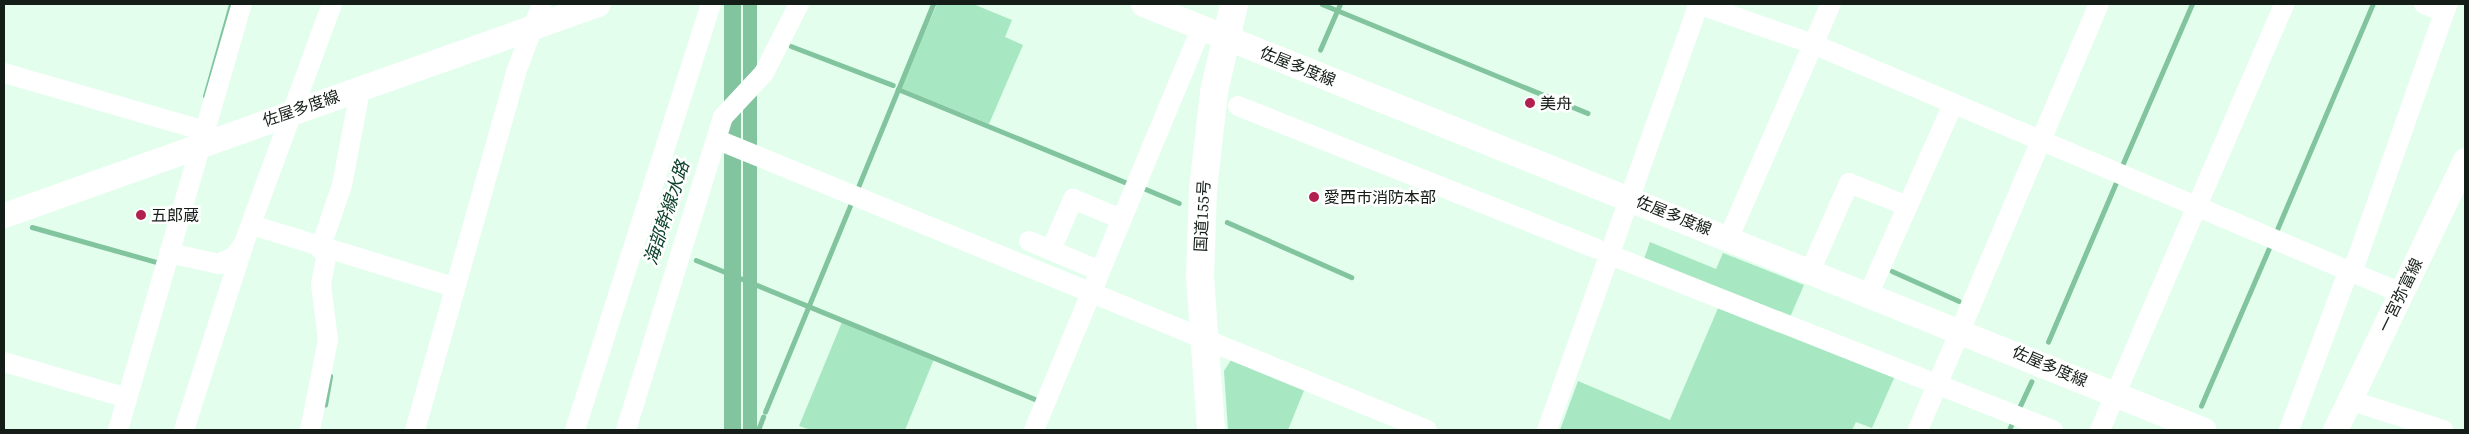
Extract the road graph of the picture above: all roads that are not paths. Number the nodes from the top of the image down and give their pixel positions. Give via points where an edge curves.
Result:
1 (242, 4) edge
2 (332, 4) edge
3 (542, 4) edge
4 (598, 4) edge
5 (711, 4) edge
6 (799, 4) edge
7 (1143, 4) edge
8 (1234, 4) edge
9 (1699, 4) edge
10 (1831, 4) edge
11 (2099, 4) edge
12 (2284, 4) edge
13 (2424, 4) edge
14 (2446, 8) edge
15 (532, 26) junction
16 (1214, 32) junction
17 (1813, 44) junction
18 (4, 73) edge
19 (355, 89) junction
20 (1953, 104) junction
21 (1238, 106) dead end
22 (290, 113) junction
23 (203, 136) junction
24 (718, 140) junction
25 (2040, 141) junction
26 (2463, 170) edge
27 (1629, 197) junction
28 (1907, 206) junction
29 (2196, 206) junction
30 (4, 214) edge
31 (1122, 219) junction
32 (248, 234) junction
33 (1729, 237) junction
34 (1029, 241) dead end
35 (1051, 250) junction
36 (1598, 250) dead end
37 (324, 251) junction
38 (169, 253) junction
39 (1618, 258) dead end
40 (1811, 269) junction
41 (1100, 271) junction
42 (2350, 272) junction
43 (454, 288) junction
44 (1869, 292) junction
45 (2401, 292) junction
46 (1091, 294) junction
47 (1962, 330) junction
48 (1203, 340) junction
49 (4, 362) edge
50 (1937, 386) junction
51 (2115, 394) junction
52 (127, 398) junction
53 (2350, 400) junction
54 (118, 430) edge
55 (184, 430) edge
56 (310, 430) edge
57 (416, 430) edge
58 (575, 430) edge
59 (626, 430) edge
60 (1034, 430) edge
61 (1211, 430) edge
62 (1426, 430) edge
63 (1548, 430) edge
64 (1918, 430) edge
65 (2053, 430) edge
66 (2100, 430) edge
67 (2204, 430) edge
68 (2289, 430) edge
69 (2335, 430) edge
70 (2443, 430) edge

1 - 23 street
2 - 22 street
3 - 15 street
4 - 15 main road, 佐屋多度線
5 - 58 street
6 - 24 street via 764,73 723,117
7 - 16 main road, 佐屋多度線
8 - 16 highway, 国道155号
9 - 17 street
9 - 27 street
10 - 17 street
11 - 25 street
12 - 29 street
13 - 14 street
14 - 42 street
15 - 19 main road, 佐屋多度線
15 - 43 street
16 - 27 main road, 佐屋多度線
16 - 31 street
16 - 48 highway, 国道155号 via 1214,92 1202,189
17 - 20 street
17 - 33 street
18 - 23 street
19 - 22 main road, 佐屋多度線
19 - 37 street via 358,101 342,185
20 - 25 street
20 - 28 street
21 - 36 street
22 - 23 main road, 佐屋多度線
22 - 32 street
23 - 30 main road, 佐屋多度線
23 - 38 street
24 - 46 street
24 - 59 street
25 - 29 street
25 - 47 street
26 - 45 main road, 一宮弥富線
27 - 33 main road, 佐屋多度線
27 - 63 street
28 - 40 street via 1849,183
28 - 44 street
29 - 42 street
29 - 51 street
31 - 35 street via 1073,199
31 - 41 street
32 - 37 street
32 - 38 street via 235,256 219,264
32 - 55 street
33 - 40 main road, 佐屋多度線
34 - 35 street
35 - 41 street
37 - 43 street
37 - 56 street via 321,284 328,340
38 - 52 street
39 - 50 street
40 - 44 main road, 佐屋多度線
41 - 46 street
42 - 45 street
42 - 68 street
43 - 57 street
44 - 47 main road, 佐屋多度線
45 - 53 main road, 一宮弥富線
46 - 48 street
46 - 60 street
47 - 50 street
47 - 51 main road, 佐屋多度線
48 - 61 highway, 国道155号
48 - 62 street
49 - 52 street
50 - 64 street
50 - 65 street
51 - 66 street
51 - 67 main road, 佐屋多度線
52 - 54 street
53 - 69 main road, 一宮弥富線
53 - 70 street

